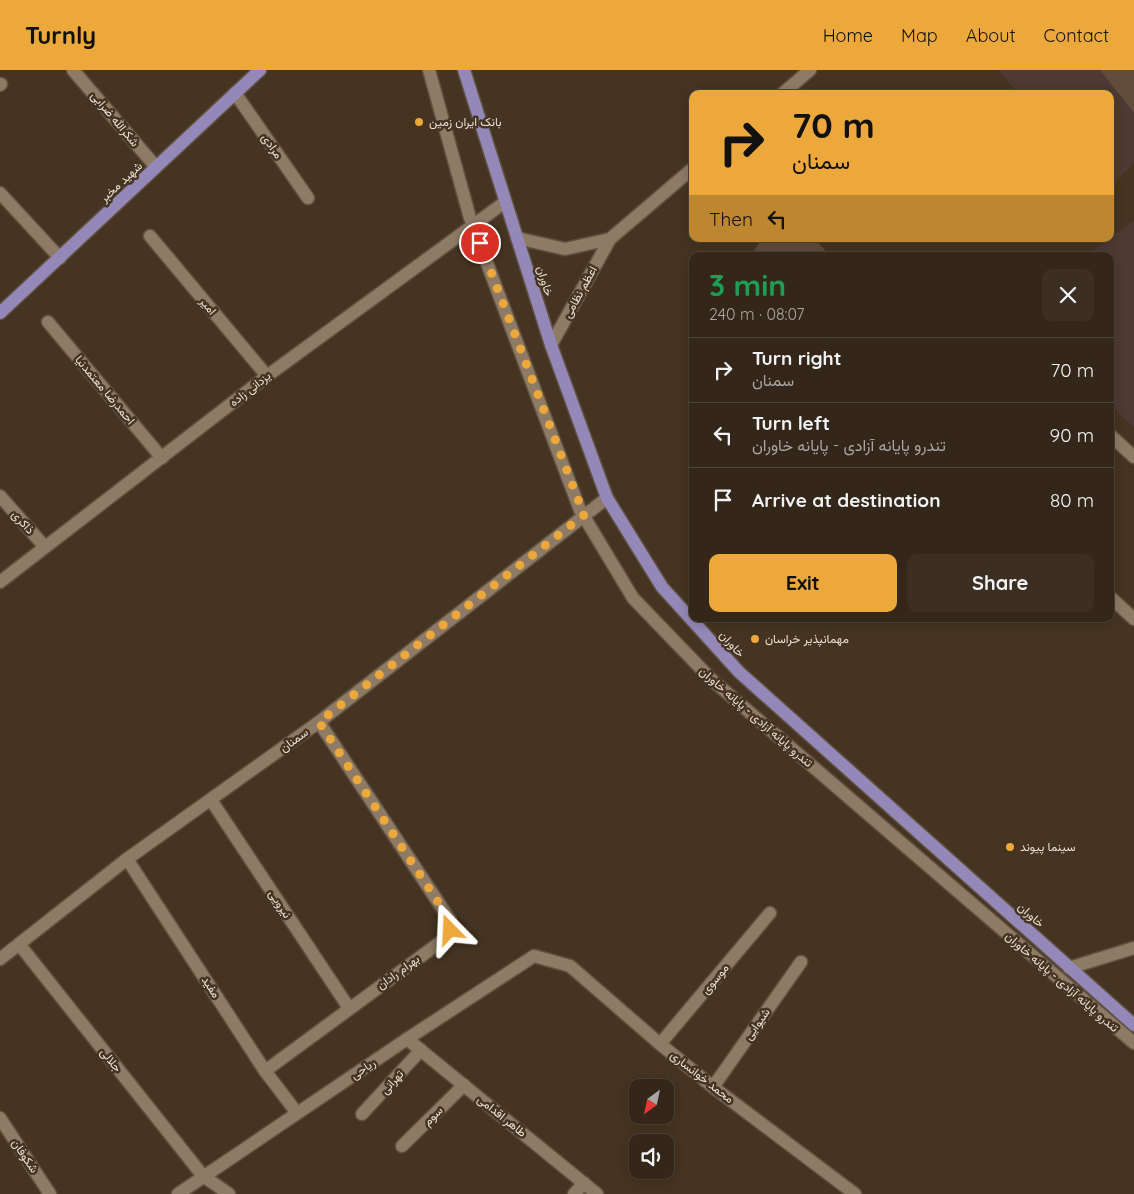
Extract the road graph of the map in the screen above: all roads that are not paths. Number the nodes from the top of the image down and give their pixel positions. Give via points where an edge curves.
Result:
1 (74, 70) edge
2 (260, 70) edge
3 (429, 70) edge
4 (464, 70) edge
5 (810, 70) edge
6 (787, 90) edge
7 (236, 93) junction
8 (156, 167) junction
9 (689, 172) edge
10 (0, 193) edge
11 (308, 198) dead end
12 (505, 202) junction
13 (473, 225) junction
14 (150, 236) dead end
15 (517, 238) junction
16 (610, 239) junction
17 (60, 258) junction
18 (0, 313) edge
19 (48, 322) dead end
20 (551, 345) junction
21 (267, 376) junction
22 (1114, 438) edge
23 (1134, 456) edge
24 (162, 458) junction
25 (0, 496) edge
26 (607, 498) junction
27 (584, 515) junction
28 (46, 547) junction
29 (0, 582) edge
30 (1114, 601) edge
31 (689, 617) edge
32 (1134, 619) edge
33 (694, 622) edge
34 (319, 722) junction
35 (212, 800) junction
36 (127, 859) junction
37 (770, 913) dead end
38 (19, 944) junction
39 (1134, 948) edge
40 (0, 959) edge
41 (552, 961) joint
42 (801, 962) dead end
43 (1070, 968) junction
44 (349, 1008) junction
45 (1134, 1025) edge
46 (407, 1039) junction
47 (1134, 1043) edge
48 (660, 1044) junction
49 (421, 1050) junction
50 (265, 1071) junction
51 (464, 1086) junction
52 (713, 1086) junction
53 (297, 1113) junction
54 (362, 1114) dead end
55 (0, 1118) edge
56 (402, 1146) dead end
57 (203, 1176) junction
58 (584, 1183) junction
59 (50, 1194) edge
60 (178, 1194) edge
61 (229, 1194) edge
62 (574, 1194) edge
63 (597, 1194) edge
64 (854, 1194) edge

1 - 8 street, شکرالله ضرابی
2 - 7 main road, شهید مخبر
3 - 13 street, تندرو پایانه آزادی - پایانه خاوران
4 - 12 main road, خاوران
5 - 6 street
7 - 8 main road, شهید مخبر
7 - 11 street, مرادی
8 - 17 main road, شهید مخبر
9 - 16 street, اعظم نظامی
10 - 17 street
12 - 13 street, یزدانی زاده
12 - 15 main road, خاوران
13 - 21 street, یزدانی زاده
13 - 27 street, تندرو پایانه آزادی - پایانه خاوران
14 - 21 street, امیر
15 - 16 street, اعظم نظامی via 565,249
15 - 20 main road, خاوران
16 - 20 street, اعظم نظامی
17 - 18 main road, شهید مخبر
19 - 24 street, احمدرضا معتمدنیا
20 - 26 main road, خاوران
21 - 24 street, یزدانی زاده
22 - 23 street
24 - 28 street, یزدانی زاده
25 - 28 street, ذاکری
26 - 27 street, سمنان
26 - 31 main road, خاوران via 662,587
27 - 34 street, سمنان
27 - 47 street, تندرو پایانه آزادی - پایانه خاوران via 633,598 711,680
28 - 29 street, یزدانی زاده
30 - 32 street
33 - 43 main road, خاوران via 739,672
34 - 35 street, سمنان
34 - 44 street, بهرام رادان via 450,920 446,938
35 - 36 street, سمنان
35 - 44 street, نیرویی
36 - 38 street, سمنان
36 - 50 street, مفید
37 - 48 street, موسوی
38 - 40 street, سمنان
38 - 57 street, جلالی
39 - 43 street
41 - 46 street, ریاحی via 534,956
41 - 48 street, محمد خوانساری via 570,966
42 - 52 street, شیوایی
43 - 45 main road, خاوران
44 - 50 street, بهرام رادان
46 - 49 street, طاهر اقدامی
46 - 53 street, ریاحی
48 - 52 street, محمد خوانساری
49 - 51 street, طاهر اقدامی
49 - 54 street, تهرانی
50 - 53 street, مفید
51 - 56 street, سوم
51 - 58 street, طاهر اقدامی
52 - 64 street, محمد خوانساری
53 - 57 street, ریاحی
55 - 59 street, شکوفان
57 - 60 street, ریاحی
57 - 61 street, جلالی
58 - 62 street
58 - 63 street, طاهر اقدامی

